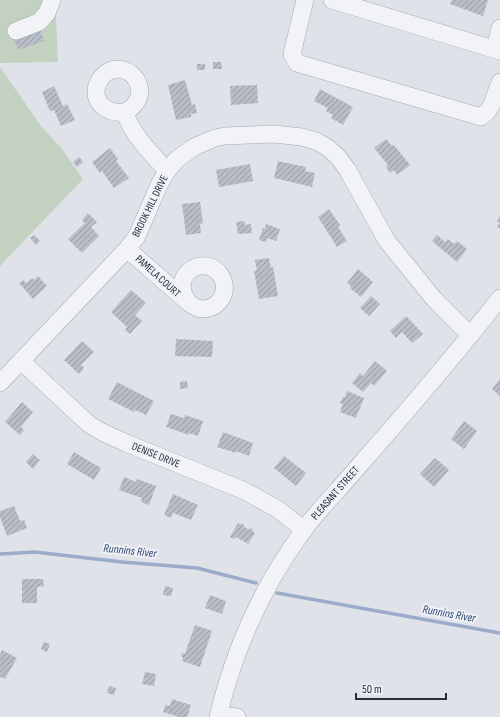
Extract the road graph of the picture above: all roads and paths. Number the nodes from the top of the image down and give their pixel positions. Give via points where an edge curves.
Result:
1 (52, 0) edge
2 (305, 0) edge
3 (332, 0) edge
4 (500, 28) edge
5 (16, 31) dead end
6 (498, 51) edge
7 (500, 82) edge
8 (125, 112) dead end
9 (167, 171) junction
10 (128, 249) junction
11 (190, 270) junction
12 (155, 273) junction
13 (500, 298) edge
14 (189, 303) junction
15 (470, 335) junction
16 (22, 361) junction
17 (0, 383) edge
18 (304, 530) junction
19 (219, 716) edge
20 (237, 717) edge

1 - 5 street via 47,13 39,22
2 - 7 street via 292,54 297,62 481,117 492,104
3 - 6 street
4 - 6 street
8 - 9 street via 131,128
9 - 10 street, BROOK HILL DRIVE via 137,236
9 - 15 street, BROOK HILL DRIVE via 185,152 215,138 274,134 316,141 328,148 347,168 387,241 434,299
10 - 12 street, PAMELA COURT
10 - 16 street, BROOK HILL DRIVE
11 - 12 street via 175,276
11 - 14 street, PAMELA COURT via 182,283 184,298
11 - 14 street, PAMELA COURT via 203,266 216,270 224,280 225,287 221,300 210,308 202,309
12 - 14 street, PAMELA COURT
13 - 15 street, PLEASANT STREET
15 - 18 street, PLEASANT STREET
16 - 17 street, BROOK HILL DRIVE
16 - 18 street, DENISE DRIVE via 90,425 126,443 244,491 279,510
18 - 19 street, PLEASANT STREET via 275,573 245,633
19 - 20 street

